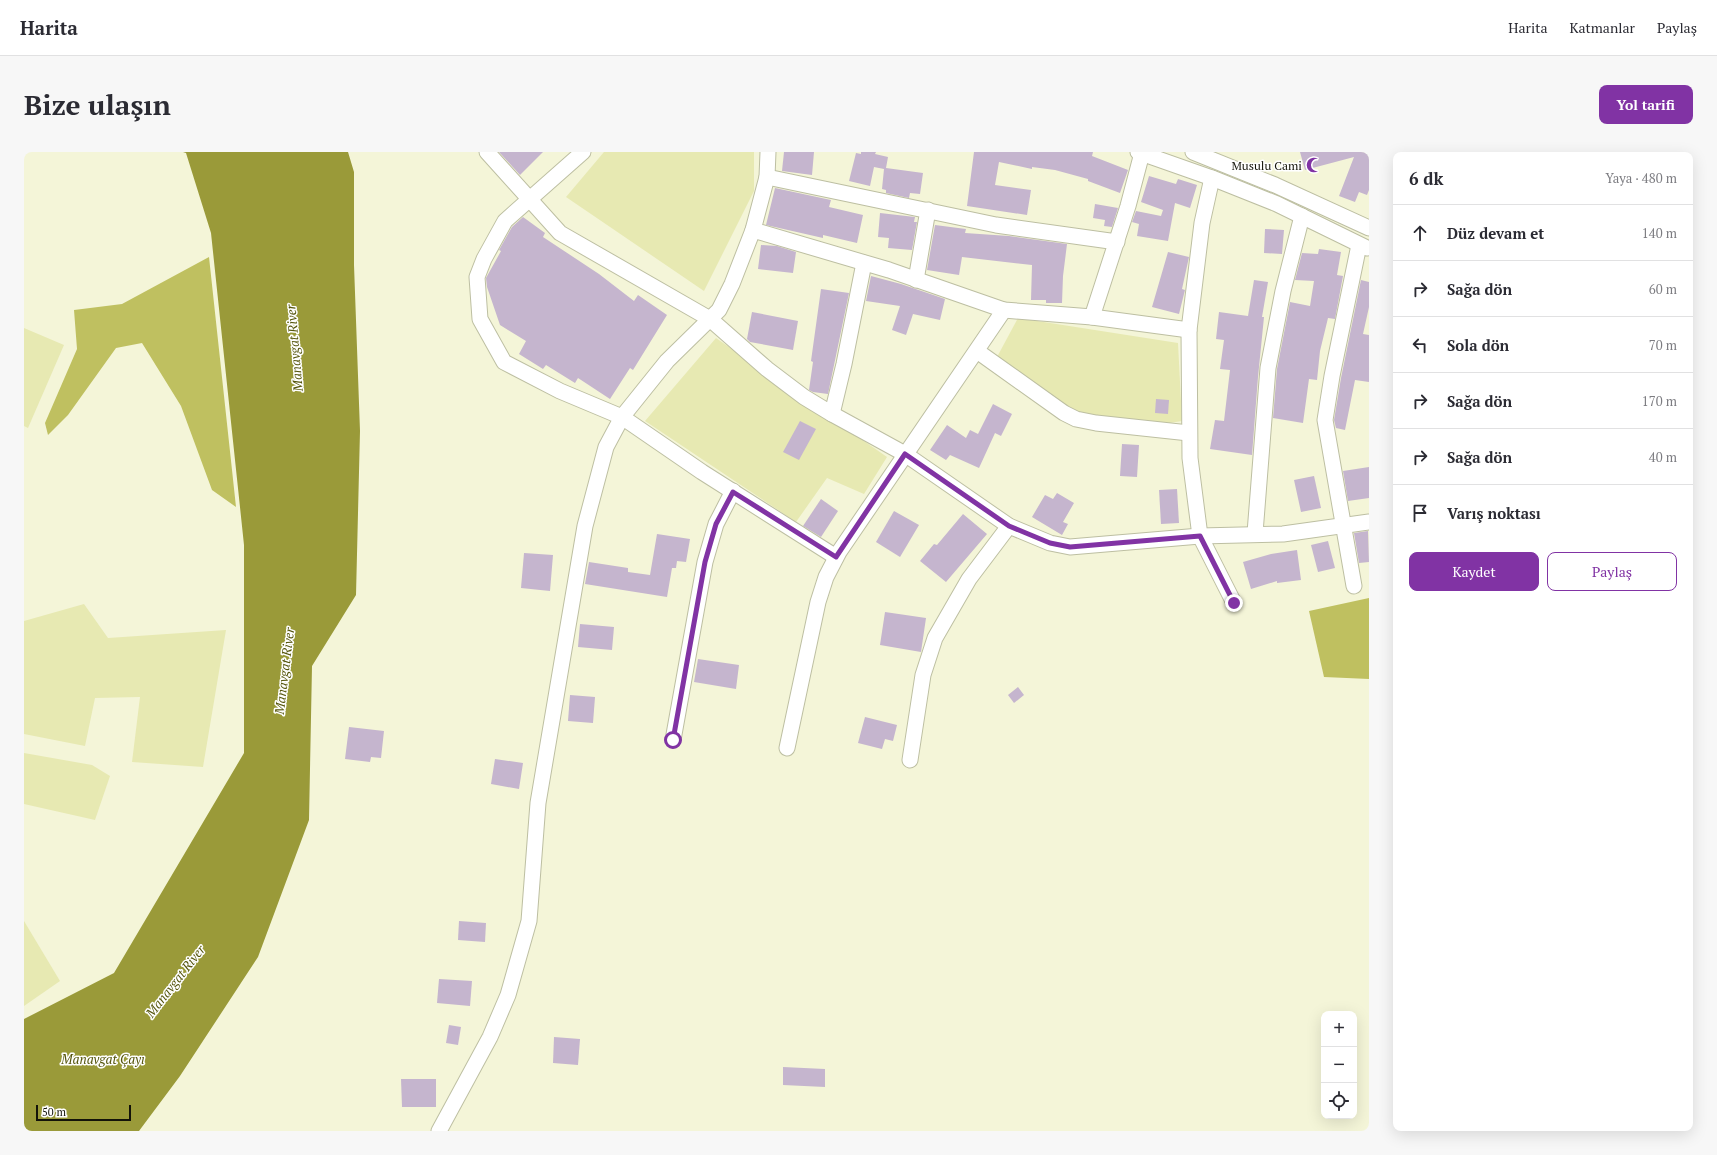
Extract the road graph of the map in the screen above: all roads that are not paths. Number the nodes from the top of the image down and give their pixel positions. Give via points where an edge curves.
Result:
1 (487, 152) edge
2 (583, 152) edge
3 (768, 152) edge
4 (1193, 152) edge
5 (1140, 153) edge
6 (767, 176) junction
7 (1212, 178) junction
8 (529, 200) junction
9 (928, 210) junction
10 (1302, 216) junction
11 (1369, 228) edge
12 (753, 230) junction
13 (1116, 242) junction
14 (1364, 247) edge
15 (864, 263) junction
16 (916, 280) junction
17 (1004, 310) junction
18 (1092, 317) junction
19 (710, 319) junction
20 (1189, 330) junction
21 (977, 351) junction
22 (832, 414) junction
23 (622, 417) junction
24 (1189, 433) junction
25 (905, 454) junction
26 (733, 492) junction
27 (1369, 522) edge
28 (1009, 526) junction
29 (1343, 526) junction
30 (1255, 534) junction
31 (1200, 536) junction
32 (836, 557) junction
33 (1354, 586) dead end
34 (1234, 603) dead end
35 (673, 740) dead end
36 (787, 748) dead end
37 (910, 760) dead end
38 (439, 1131) edge

1 - 8 street
2 - 8 street
3 - 6 street
4 - 11 street via 1275,185
5 - 7 street
5 - 13 street via 1128,206
6 - 9 street
6 - 12 street
7 - 10 street
7 - 20 street via 1202,224
8 - 19 street via 560,233
8 - 23 street via 504,221 484,259 477,277 480,319 504,362 560,391
9 - 13 street via 996,225
9 - 16 street
10 - 14 street
10 - 30 street via 1283,291 1268,368
12 - 15 street
12 - 19 street via 732,284 719,310
13 - 18 street
14 - 29 street via 1332,376 1325,420
15 - 16 street
15 - 22 street
16 - 17 street
17 - 18 street
17 - 21 street
18 - 20 street
19 - 22 street via 779,378
19 - 23 street via 668,361
20 - 24 street
21 - 24 street via 1076,419
21 - 25 street
22 - 25 street
23 - 26 street
23 - 38 street via 606,447 585,526 538,803 529,921 508,995 490,1037
24 - 31 street
25 - 28 street
25 - 32 street
26 - 32 street
26 - 35 street via 716,524 705,562
27 - 29 street
28 - 31 street via 1050,543 1070,547
28 - 37 street via 969,579 935,638 923,675
29 - 30 street via 1283,534
29 - 33 street
30 - 31 street
31 - 34 street
32 - 36 street via 818,602

